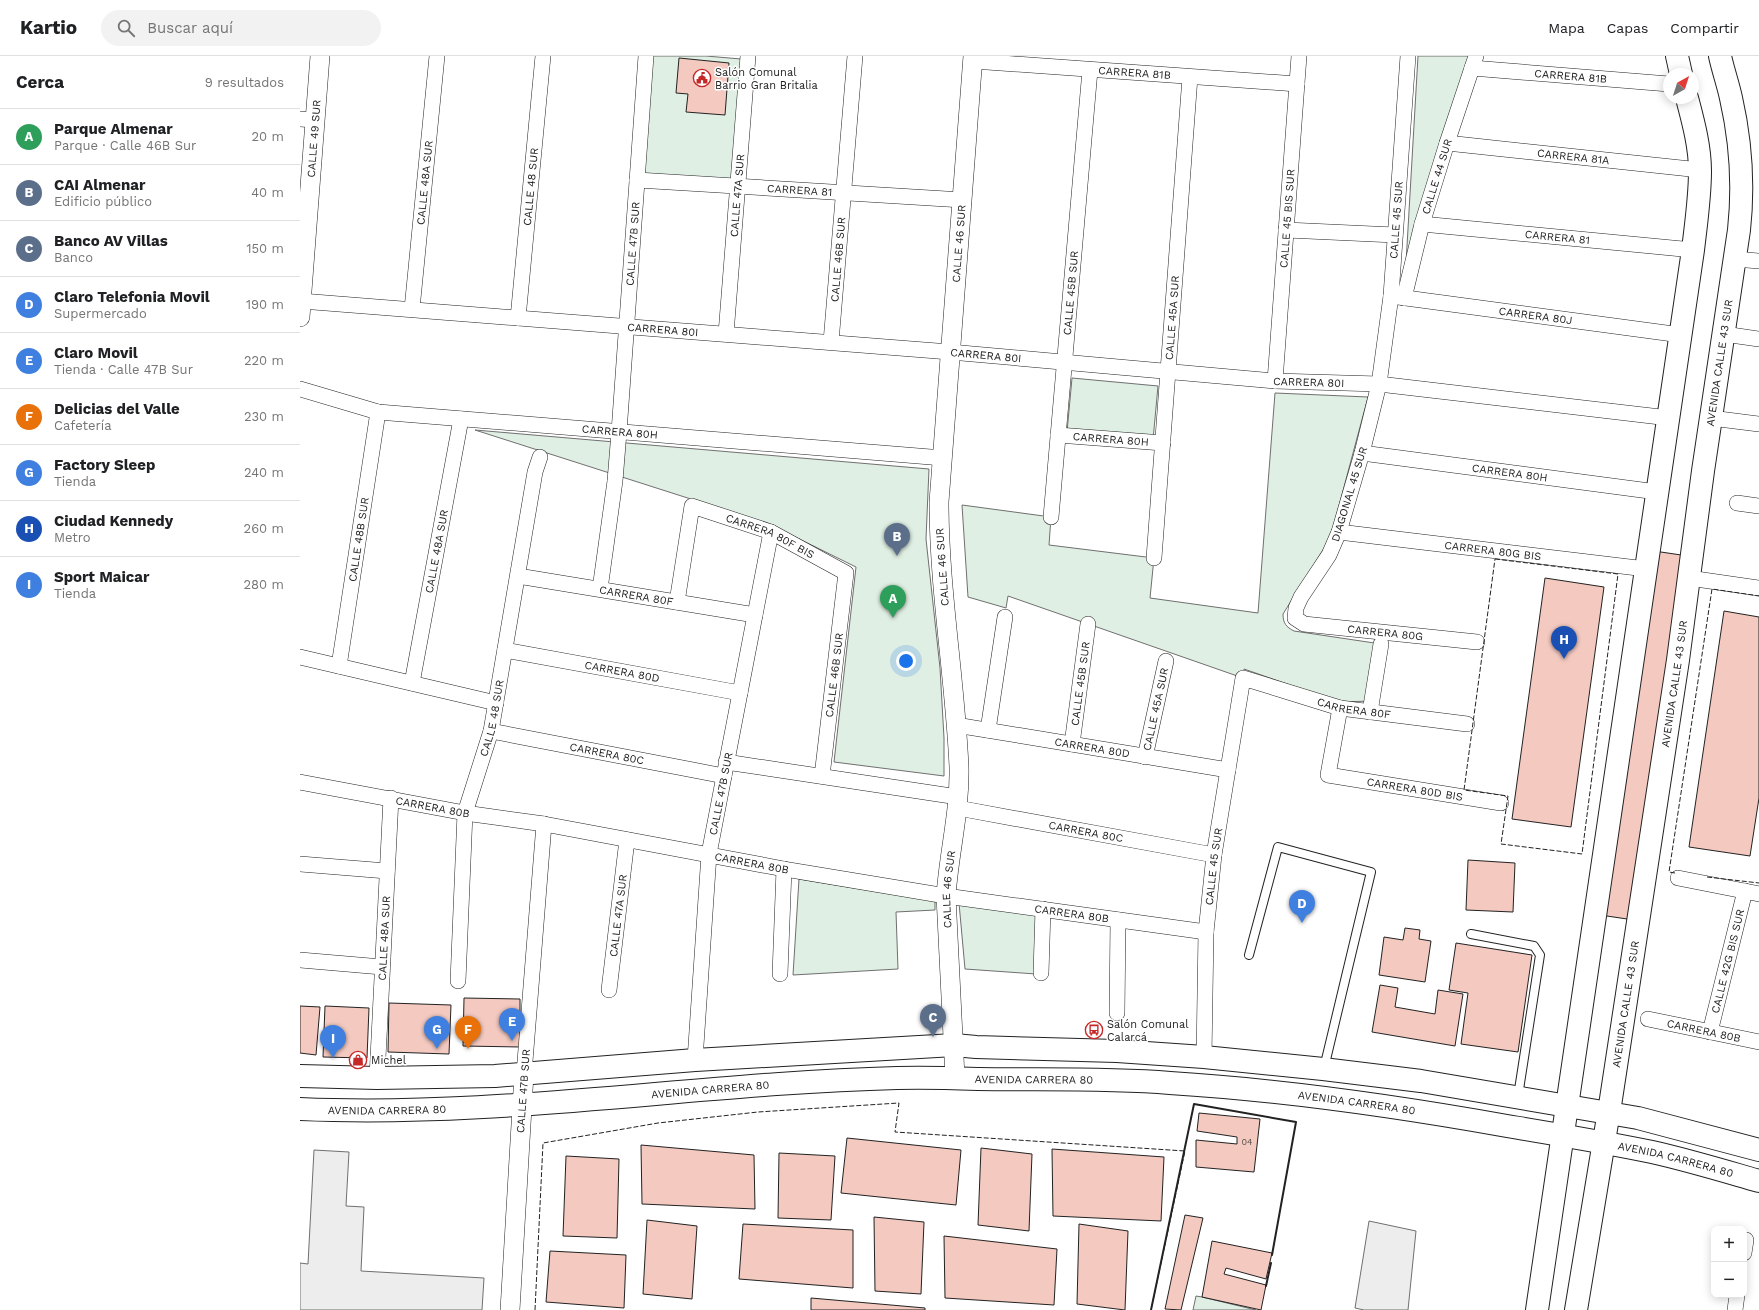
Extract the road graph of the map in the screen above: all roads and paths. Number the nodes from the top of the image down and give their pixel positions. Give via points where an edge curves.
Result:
1 (320, 56) edge
2 (437, 56) edge
3 (543, 56) edge
4 (646, 56) edge
5 (748, 56) edge
6 (855, 56) edge
7 (1299, 56) edge
8 (1408, 56) edge
9 (1677, 56) edge
10 (1720, 56) edge
11 (973, 59) edge
12 (1474, 62) edge
13 (1680, 68) edge
14 (1090, 70) junction
15 (1190, 77) junction
16 (1663, 83) edge
17 (1297, 84) junction
18 (1688, 104) edge
19 (307, 120) edge
20 (1447, 143) junction
21 (1700, 170) junction
22 (637, 180) junction
23 (738, 186) junction
24 (845, 193) junction
25 (963, 200) junction
26 (1422, 224) junction
27 (303, 227) edge
28 (1286, 230) junction
29 (1395, 235) junction
30 (1693, 250) junction
31 (1735, 259) junction
32 (1759, 262) edge
33 (1398, 297) junction
34 (301, 309) edge
35 (412, 309) junction
36 (518, 318) junction
37 (626, 326) junction
38 (726, 334) junction
39 (1724, 334) junction
40 (1681, 335) junction
41 (1759, 339) edge
42 (831, 342) junction
43 (950, 352) junction
44 (1065, 362) junction
45 (1168, 371) junction
46 (1275, 381) junction
47 (1379, 384) junction
48 (300, 389) edge
49 (378, 412) junction
50 (1669, 418) junction
51 (1711, 418) junction
52 (461, 419) junction
53 (1759, 424) edge
54 (619, 432) junction
55 (1058, 435) junction
56 (1163, 443) junction
57 (1362, 453) junction
58 (540, 457) dead end
59 (943, 458) junction
60 (1657, 492) junction
61 (1737, 503) dead end
62 (1759, 506) edge
63 (1051, 517) dead end
64 (771, 532) junction
65 (1339, 532) junction
66 (1154, 558) dead end
67 (1646, 569) junction
68 (846, 573) joint
69 (518, 576) junction
70 (1689, 578) junction
71 (1759, 588) edge
72 (600, 589) junction
73 (677, 602) junction
74 (755, 615) junction
75 (1005, 617) dead end
76 (1295, 618) joint
77 (1088, 624) dead end
78 (1477, 642) dead end
79 (1381, 644) dead end
80 (505, 650) junction
81 (300, 657) edge
82 (1166, 661) dead end
83 (339, 666) junction
84 (1243, 678) joint
85 (412, 684) junction
86 (740, 693) junction
87 (496, 703) junction
88 (1340, 708) junction
89 (1370, 712) junction
90 (1467, 724) dead end
91 (956, 725) junction
92 (988, 730) junction
93 (491, 731) junction
94 (1072, 744) junction
95 (1145, 757) junction
96 (725, 769) junction
97 (1228, 770) junction
98 (822, 776) junction
99 (300, 782) edge
100 (391, 798) junction
101 (958, 803) junction
102 (1502, 803) dead end
103 (465, 812) junction
104 (544, 824) junction
105 (627, 840) junction
106 (709, 854) junction
107 (1214, 855) junction
108 (300, 864) edge
109 (784, 869) junction
110 (388, 871) junction
111 (1678, 878) dead end
112 (1752, 893) edge
113 (946, 896) junction
114 (1043, 909) junction
115 (1118, 920) junction
116 (1206, 932) junction
117 (1471, 934) dead end
118 (1249, 955) dead end
119 (300, 960) edge
120 (382, 967) junction
121 (1041, 973) dead end
122 (780, 974) dead end
123 (458, 981) dead end
124 (609, 990) dead end
125 (1117, 1013) dead end
126 (1648, 1019) dead end
127 (1710, 1032) junction
128 (1759, 1042) edge
129 (954, 1045) junction
130 (1204, 1057) junction
131 (695, 1060) junction
132 (1323, 1069) junction
133 (524, 1074) junction
134 (300, 1076) edge
135 (955, 1077) junction
136 (377, 1078) junction
137 (1518, 1096) junction
138 (522, 1105) junction
139 (1567, 1105) junction
140 (300, 1109) edge
141 (1609, 1113) junction
142 (1562, 1136) junction
143 (1603, 1143) junction
144 (1759, 1150) edge
145 (1759, 1181) edge
146 (1737, 1298) edge
147 (510, 1310) edge
148 (1537, 1310) edge
149 (1576, 1310) edge
150 (1735, 1310) edge

1 - 19 street, CALLE 49 SUR
2 - 35 street, CALLE 48A SUR
3 - 36 street, CALLE 48 SUR
4 - 22 street, CALLE 47B SUR
5 - 23 street, CALLE 47A SUR
6 - 24 street, CALLE 46B SUR
7 - 17 street, CALLE 45 BIS SUR
8 - 29 street, CALLE 45 SUR
9 - 13 main road
10 - 31 main road, AVENIDA CALLE 43 SUR via 1731,99 1742,173 1742,199
11 - 14 street, CARRERA 81B
11 - 25 street, CALLE 46 SUR
12 - 16 street, CARRERA 81B
12 - 20 street, CALLE 44 SUR
14 - 15 street, CARRERA 81B
14 - 44 street, CALLE 45B SUR
15 - 17 street, CARRERA 81B
15 - 45 street, CALLE 45A SUR
17 - 28 street, CALLE 45 BIS SUR
18 - 21 main road
19 - 27 street, CALLE 49 SUR
20 - 21 street, CARRERA 81A
20 - 26 street, CALLE 44 SUR
21 - 30 main road
22 - 23 street, CARRERA 81
22 - 37 street, CALLE 47B SUR
23 - 24 street, CARRERA 81
23 - 38 street, CALLE 47A SUR
24 - 25 street, CARRERA 81
24 - 42 street, CALLE 46B SUR
25 - 43 street, CALLE 46 SUR
26 - 30 street, CARRERA 81
26 - 33 street, CALLE 44 SUR
27 - 34 street, CALLE 49 SUR
28 - 29 street
28 - 46 street, CALLE 45 BIS SUR
29 - 33 street, CALLE 45 SUR
30 - 40 main road
31 - 32 street
31 - 39 main road, AVENIDA CALLE 43 SUR
33 - 40 street, CARRERA 80J
33 - 47 street, CALLE 45 SUR
34 - 35 street, CARRERA 80I
35 - 36 street, CARRERA 80I
36 - 37 street, CARRERA 80I
37 - 38 street, CARRERA 80I
37 - 54 street, CALLE 47B SUR
38 - 42 street, CARRERA 80I
39 - 41 street
39 - 51 main road, AVENIDA CALLE 43 SUR
40 - 50 main road
42 - 43 street, CARRERA 80I
43 - 44 street, CARRERA 80I
43 - 59 street, CALLE 46 SUR
44 - 45 street, CARRERA 80I
44 - 55 street, CALLE 45B SUR
45 - 46 street, CARRERA 80I
45 - 56 street, CALLE 45A SUR
46 - 47 street, CARRERA 80I
47 - 50 street, CARRERA 80I
47 - 57 street, DIAGONAL 45 SUR
48 - 49 street, CARRERA 80H
49 - 52 street, CARRERA 80H
49 - 83 street, CALLE 48B SUR
50 - 60 main road
51 - 53 street
51 - 70 main road, AVENIDA CALLE 43 SUR
52 - 54 street, CARRERA 80H
52 - 85 street, CALLE 48A SUR
54 - 59 street, CARRERA 80H
54 - 72 street
55 - 56 street, CARRERA 80H
55 - 63 street, CALLE 45B SUR
56 - 66 street, CALLE 45A SUR
57 - 60 street, CARRERA 80H
57 - 65 street, DIAGONAL 45 SUR
58 - 69 street, CALLE 48 SUR
59 - 91 street, CALLE 46 SUR via 939,502 941,573
60 - 67 main road
61 - 62 street
64 - 68 street, CARRERA 80F BIS
64 - 73 street, CARRERA 80F BIS via 692,506
64 - 74 street, CALLE 47B SUR
65 - 67 street, CARRERA 80G BIS
65 - 76 street, DIAGONAL 45 SUR via 1330,555 1301,597
67 - 139 main road
68 - 98 street, CALLE 46B SUR
69 - 72 street, CARRERA 80F
69 - 80 street, CALLE 48 SUR
70 - 71 street
70 - 141 main road, AVENIDA CALLE 43 SUR
72 - 73 street, CARRERA 80F
73 - 74 street, CARRERA 80F
74 - 86 street, CALLE 47B SUR
75 - 92 street
76 - 78 street, CARRERA 80G via 1304,624
77 - 94 street, CALLE 45B SUR
79 - 89 street
80 - 86 street, CARRERA 80D
80 - 87 street, CALLE 48 SUR
81 - 83 street
82 - 95 street, CALLE 45A SUR
83 - 85 street
84 - 88 street, CARRERA 80F
84 - 97 street, CALLE 45 SUR
85 - 87 street
86 - 96 street, CALLE 47B SUR
87 - 93 street, CALLE 48 SUR
88 - 89 street, CARRERA 80F
88 - 102 street, CARRERA 80D BIS via 1328,775
89 - 90 street, CARRERA 80F
91 - 92 street, CARRERA 80D
91 - 101 street, CALLE 46 SUR
92 - 94 street, CARRERA 80D
93 - 96 street, CARRERA 80C
93 - 103 street, CALLE 48 SUR
94 - 95 street, CARRERA 80D
95 - 97 street, CARRERA 80D
96 - 98 street, CARRERA 80C
96 - 106 street, CALLE 47B SUR
97 - 107 street, CALLE 45 SUR
98 - 101 street, CARRERA 80C
99 - 100 street, CARRERA 80B
100 - 103 street, CARRERA 80B
100 - 110 street, CALLE 48A SUR
101 - 107 street, CARRERA 80C
101 - 113 street, CALLE 46 SUR
103 - 104 street, CARRERA 80B
103 - 123 street, CALLE 48 SUR
104 - 105 street, CARRERA 80B
104 - 133 street, CALLE 47B SUR
105 - 106 street, CARRERA 80B
105 - 124 street, CALLE 47A SUR
106 - 109 street, CARRERA 80B
106 - 131 street, CALLE 47B SUR
107 - 116 street, CALLE 45 SUR
108 - 110 street
109 - 113 street, CARRERA 80B
109 - 122 street
110 - 120 street, CALLE 48A SUR
111 - 112 street
112 - 127 street, CALLE 42G BIS SUR
113 - 114 street, CARRERA 80B
113 - 129 street, CALLE 46 SUR
114 - 115 street, CARRERA 80B
114 - 121 street
115 - 116 street, CARRERA 80B
115 - 125 street
116 - 130 street, CALLE 45 SUR
117 - 137 lane via 1534,946 1540,955
118 - 132 lane via 1278,847 1371,872
119 - 120 street
120 - 136 street, CALLE 48A SUR
126 - 127 street, CARRERA 80B
127 - 128 street, CARRERA 80B
129 - 130 main road
129 - 131 main road
129 - 135 street, CALLE 46 SUR
130 - 132 main road
131 - 133 main road
132 - 137 main road
133 - 136 main road
133 - 138 street, CALLE 47B SUR
134 - 136 main road
135 - 138 main road, AVENIDA CARRERA 80 via 840,1080
135 - 142 main road, AVENIDA CARRERA 80 via 1166,1082 1253,1089 1378,1104
137 - 139 main road
138 - 140 main road, AVENIDA CARRERA 80
138 - 147 street, CALLE 47B SUR
139 - 141 main road
139 - 142 main road
141 - 143 main road, AVENIDA CALLE 43 SUR
141 - 144 main road via 1679,1128
142 - 143 main road, AVENIDA CARRERA 80
142 - 148 main road
143 - 145 main road, AVENIDA CARRERA 80 via 1683,1160
143 - 149 main road, AVENIDA CALLE 43 SUR
146 - 150 street

